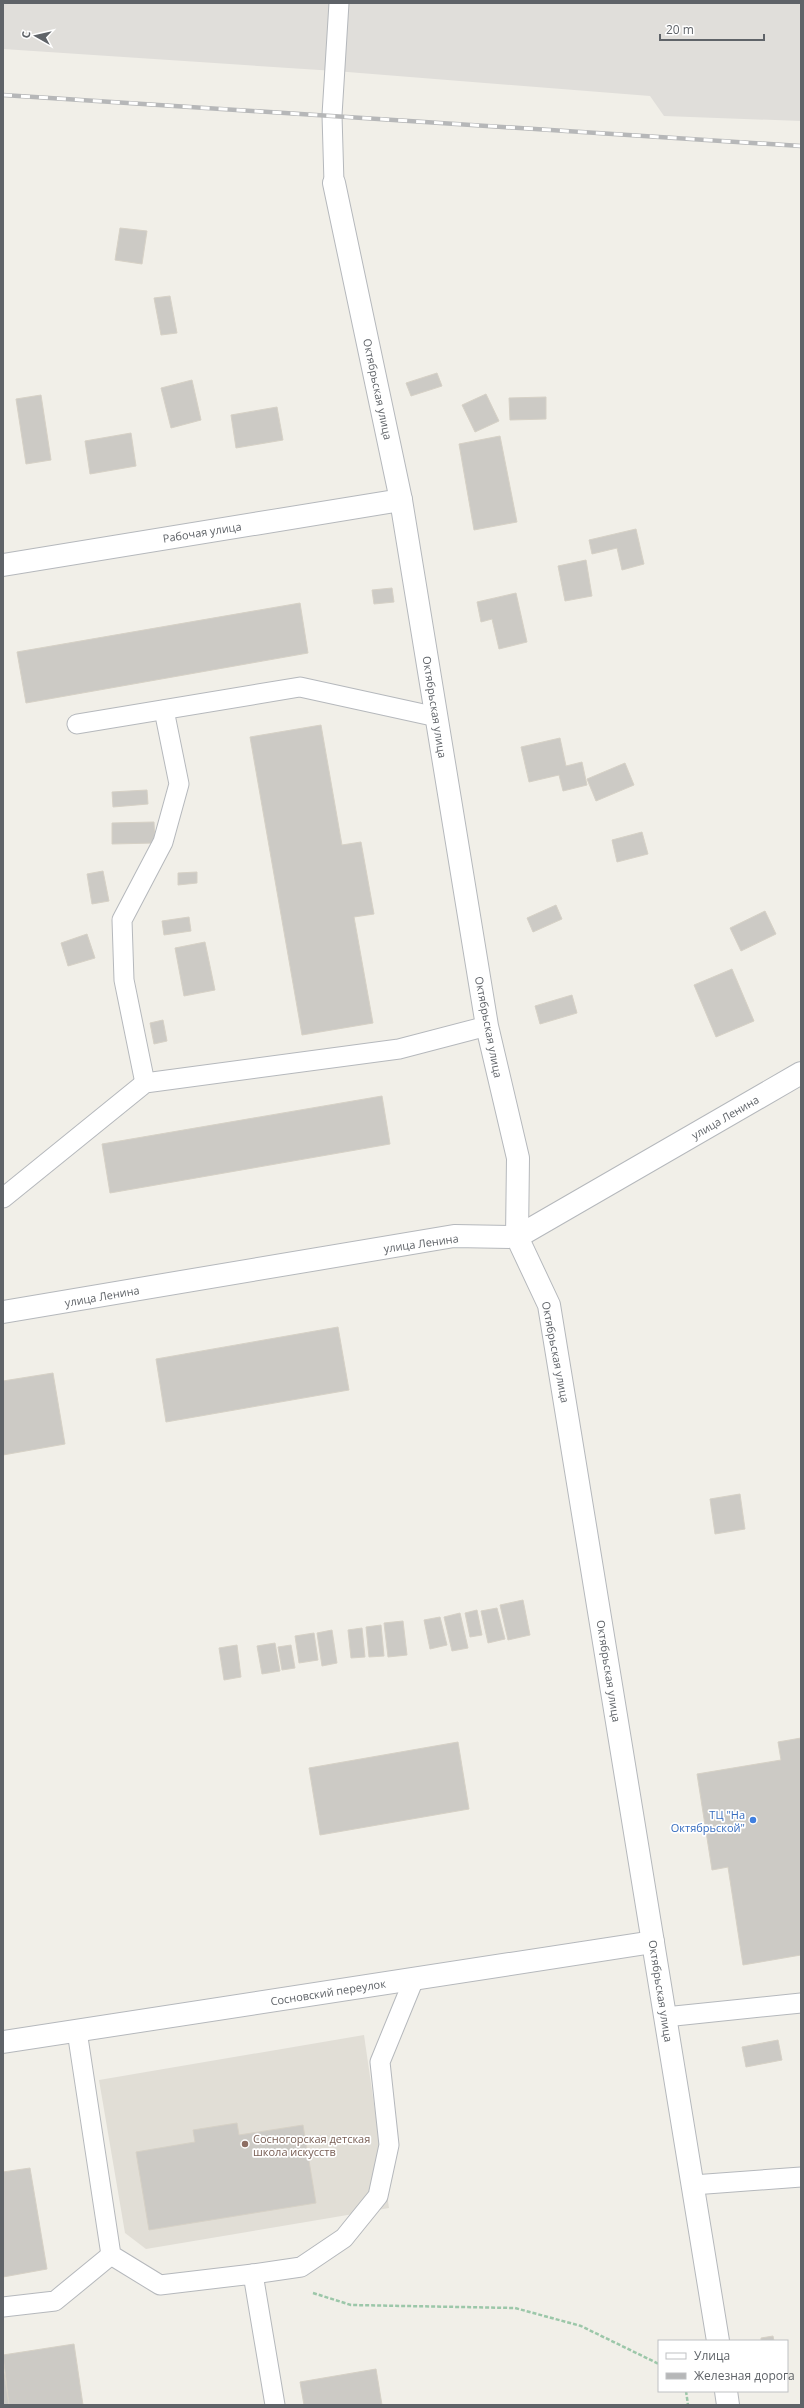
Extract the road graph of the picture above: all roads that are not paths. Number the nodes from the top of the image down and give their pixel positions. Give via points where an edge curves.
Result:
1 (339, 3) edge
2 (334, 183) joint
3 (401, 500) junction
4 (3, 565) edge
5 (164, 710) junction
6 (436, 717) junction
7 (77, 724) dead end
8 (487, 1026) junction
9 (801, 1073) edge
10 (145, 1083) junction
11 (3, 1198) edge
12 (517, 1237) junction
13 (3, 1312) edge
14 (653, 1942) junction
15 (414, 1978) junction
16 (801, 2002) edge
17 (666, 2017) junction
18 (78, 2031) junction
19 (3, 2042) edge
20 (801, 2177) edge
21 (693, 2185) junction
22 (111, 2255) junction
23 (253, 2274) junction
24 (3, 2307) edge
25 (718, 2340) edge
26 (726, 2392) edge
27 (275, 2405) edge
28 (728, 2405) edge

1 - 2 lane via 332,115
2 - 3 street, Октябрьская улица
3 - 4 street, Рабочая улица
3 - 6 street, Октябрьская улица
5 - 6 lane via 300,687
5 - 7 lane
5 - 10 lane via 179,784 164,842 122,920 124,980
6 - 8 street, Октябрьская улица
8 - 10 lane via 399,1049
8 - 12 street, Октябрьская улица via 518,1158
9 - 12 street, улица Ленина
10 - 11 lane
12 - 13 street, улица Ленина via 454,1236
12 - 14 street, Октябрьская улица via 549,1305
14 - 15 street, Сосновский переулок
14 - 17 street, Октябрьская улица
15 - 18 street, Сосновский переулок
15 - 23 lane via 380,2062 389,2145 378,2196 344,2238 302,2267
16 - 17 lane
17 - 21 street, Октябрьская улица
18 - 19 street, Сосновский переулок
18 - 22 lane
20 - 21 lane
21 - 25 street, Октябрьская улица
22 - 23 lane via 160,2285
22 - 24 lane via 55,2301
23 - 27 lane
26 - 28 street

